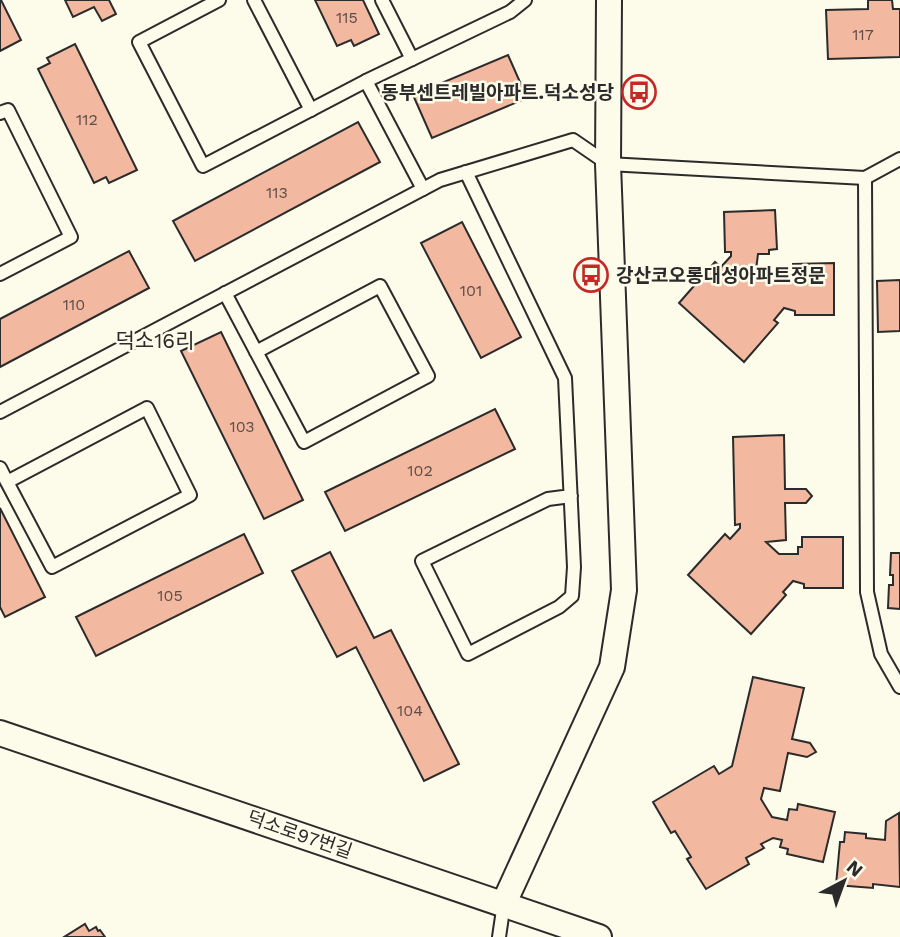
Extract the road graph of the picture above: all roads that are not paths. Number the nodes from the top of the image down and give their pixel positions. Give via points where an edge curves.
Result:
1 (219, 0) edge
2 (254, 0) edge
3 (382, 0) edge
4 (525, 0) edge
5 (609, 0) edge
6 (412, 59) junction
7 (366, 81) junction
8 (310, 110) junction
9 (0, 113) edge
10 (900, 159) edge
11 (608, 164) junction
12 (466, 172) junction
13 (865, 178) junction
14 (423, 189) junction
15 (0, 274) edge
16 (225, 293) junction
17 (256, 352) junction
18 (0, 412) edge
19 (0, 468) edge
20 (7, 482) junction
21 (571, 496) junction
22 (900, 687) edge
23 (0, 733) edge
24 (504, 903) junction
25 (499, 937) edge
26 (599, 937) edge

1 - 8 lane via 139,42 202,166
2 - 8 lane
3 - 6 lane
4 - 6 lane via 510,12
5 - 11 street
6 - 7 lane
7 - 8 lane
7 - 14 lane
9 - 15 lane via 8,110 71,237
10 - 13 lane
11 - 12 lane via 573,140
11 - 13 lane
11 - 24 street via 624,590 612,667
12 - 14 lane
12 - 21 lane via 565,378
13 - 22 lane via 867,592 881,654
14 - 16 lane
16 - 17 lane
16 - 18 lane
17 - 17 lane via 304,442 428,376 380,286
19 - 20 lane
20 - 20 lane via 52,567 190,495 147,408
21 - 21 lane via 572,596 468,654 422,561 548,499
23 - 24 street, 덕소로97번길
24 - 25 lane
24 - 26 street, 덕소로97번길

